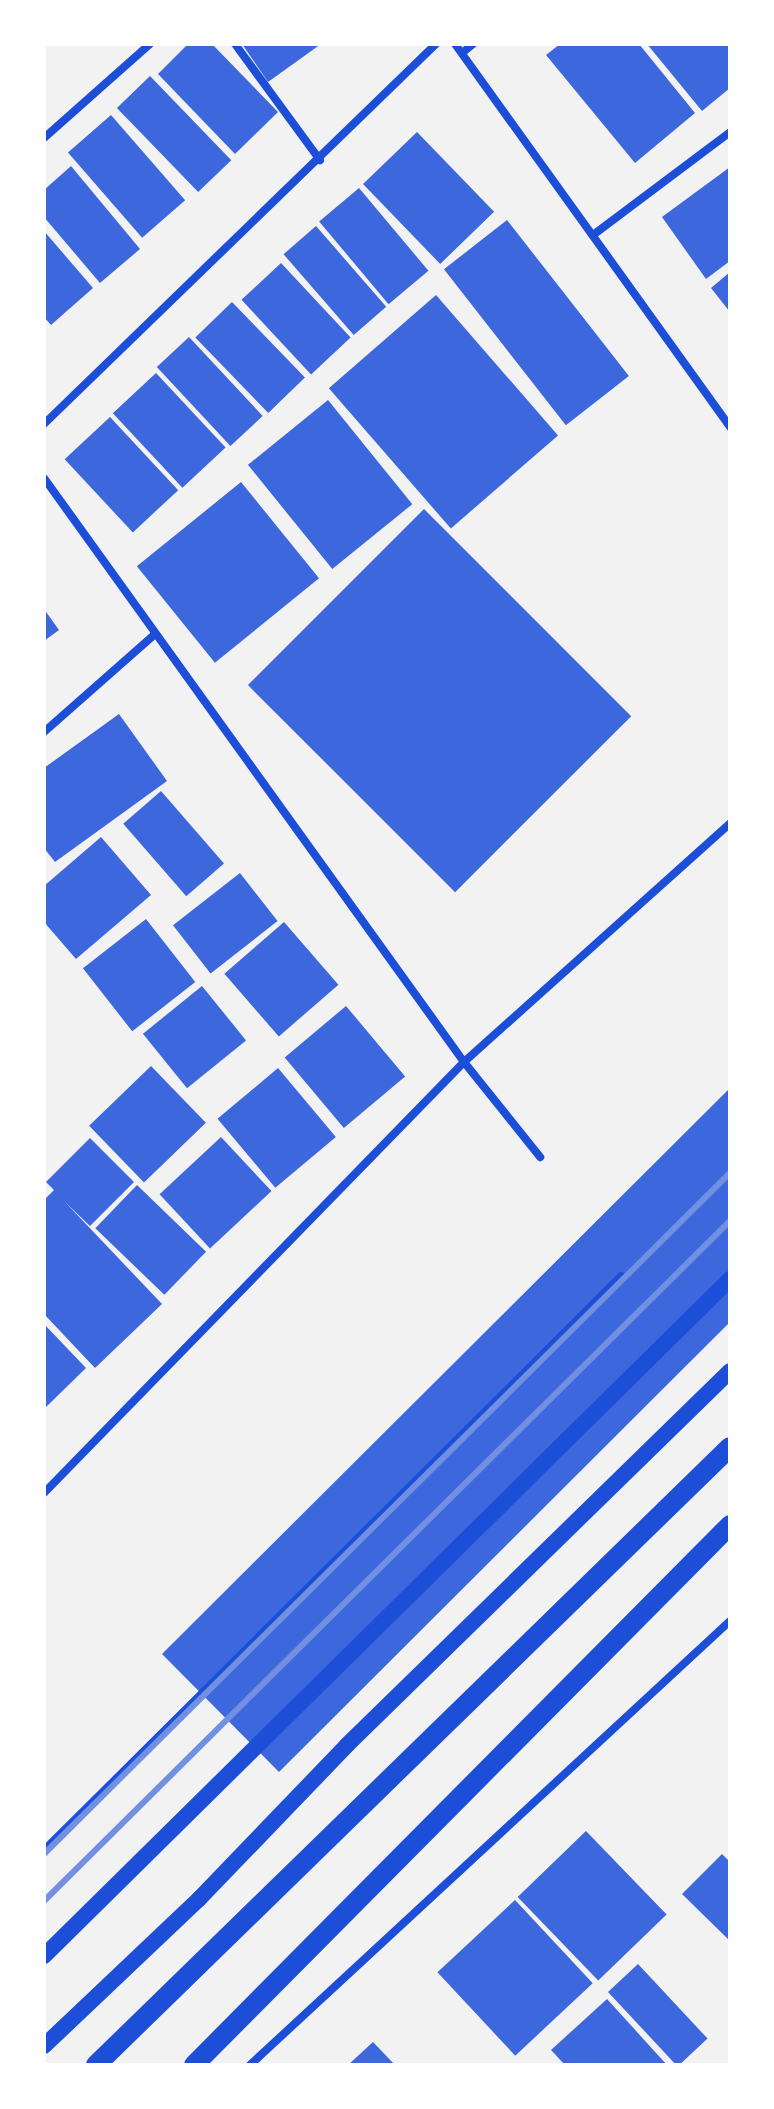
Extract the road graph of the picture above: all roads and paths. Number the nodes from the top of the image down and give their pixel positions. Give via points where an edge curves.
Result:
1 (150, 44) edge
2 (235, 44) edge
3 (436, 44) edge
4 (455, 44) edge
5 (473, 44) edge
6 (462, 53) junction
7 (730, 132) edge
8 (44, 138) edge
9 (320, 160) junction
10 (593, 235) junction
11 (44, 424) edge
12 (730, 427) edge
13 (44, 478) edge
14 (154, 635) junction
15 (44, 732) edge
16 (730, 823) edge
17 (464, 1062) junction
18 (540, 1157) dead end
19 (621, 1275) dead end
20 (730, 1279) edge
21 (730, 1371) edge
22 (730, 1447) edge
23 (44, 1493) edge
24 (730, 1525) edge
25 (730, 1621) edge
26 (44, 1849) edge
27 (44, 1956) edge
28 (44, 2046) edge
29 (96, 2065) edge
30 (194, 2065) edge
31 (250, 2065) edge

1 - 8 street
2 - 9 street
3 - 9 street
4 - 6 street
5 - 6 street
6 - 10 street
7 - 10 street
9 - 11 street
10 - 12 street
13 - 14 street
14 - 15 street
14 - 17 street
16 - 17 street
17 - 18 street
17 - 23 street
19 - 26 lane
20 - 27 main road
21 - 28 main road
22 - 29 main road
24 - 30 main road
25 - 31 street

